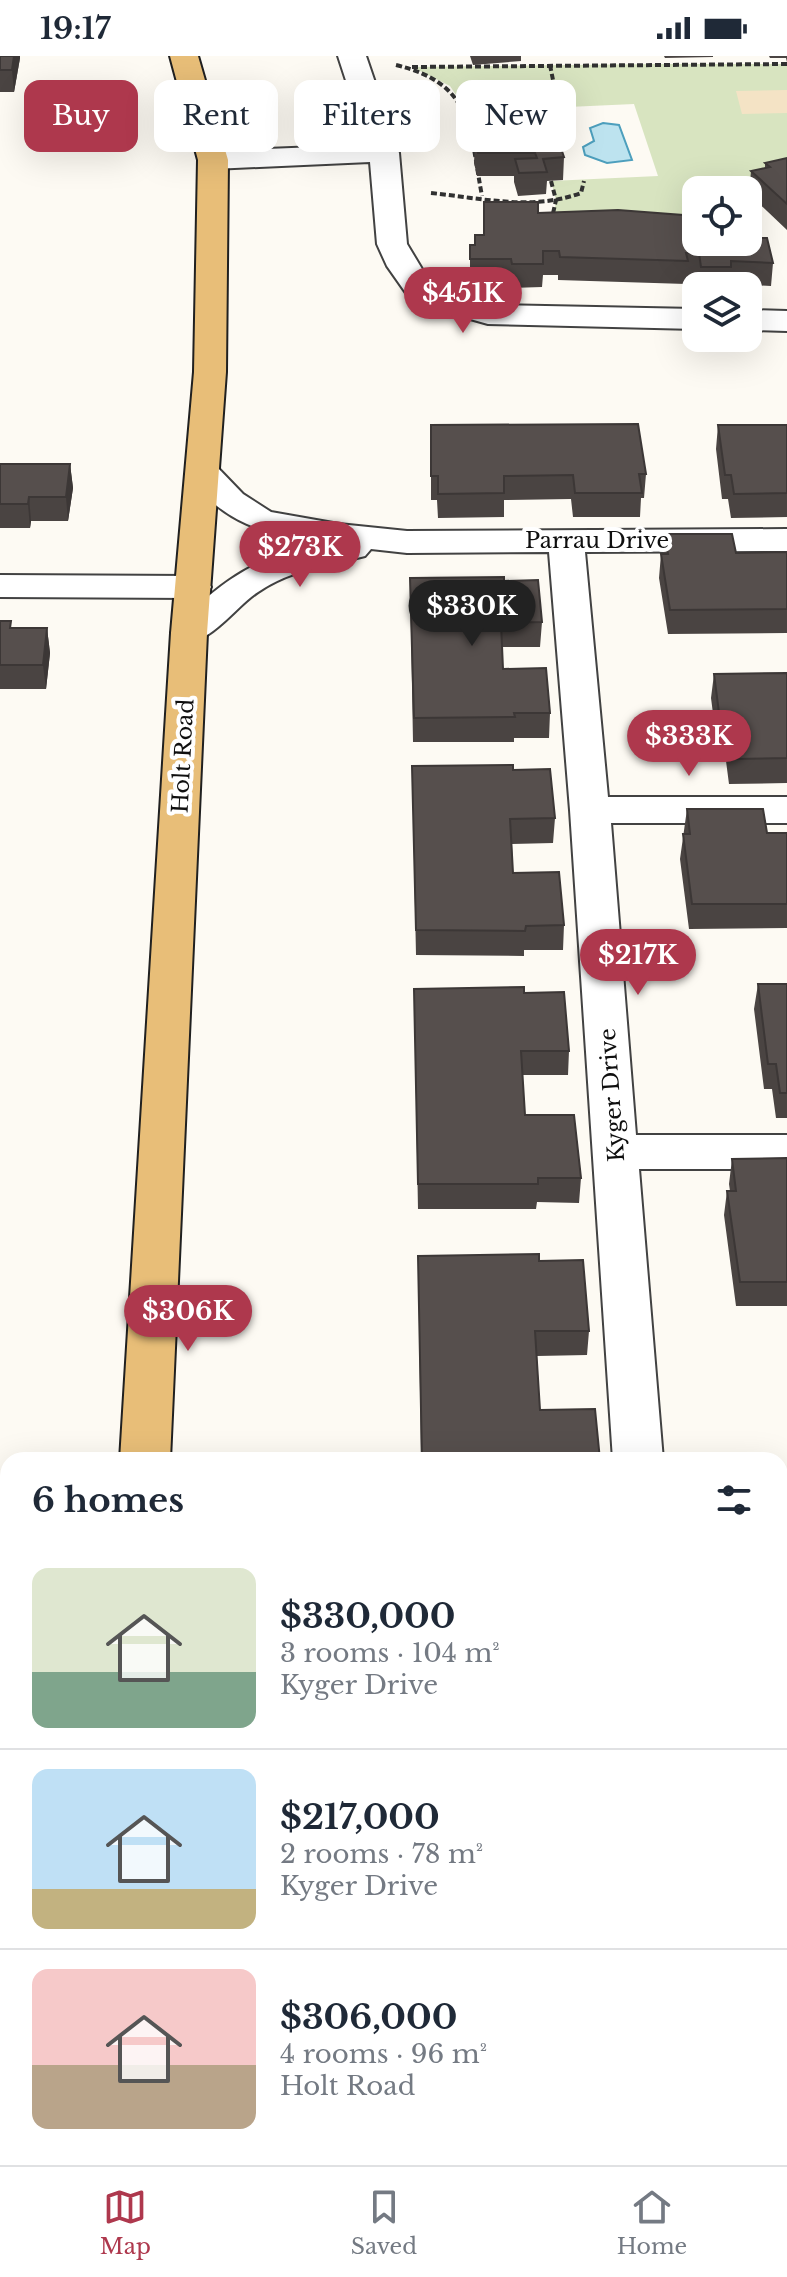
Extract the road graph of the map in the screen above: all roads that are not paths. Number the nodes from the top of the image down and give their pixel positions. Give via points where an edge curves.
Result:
1 (184, 56) edge
2 (352, 57) edge
3 (384, 153) junction
4 (213, 160) junction
5 (682, 319) edge
6 (762, 320) edge
7 (787, 321) edge
8 (204, 473) junction
9 (566, 540) junction
10 (787, 540) edge
11 (407, 542) junction
12 (0, 586) edge
13 (193, 587) junction
14 (189, 633) junction
15 (590, 810) junction
16 (787, 810) edge
17 (616, 1152) junction
18 (787, 1152) edge
19 (145, 1452) edge
20 (637, 1452) edge

1 - 4 main road, Holt Road
2 - 3 street
3 - 4 street
3 - 5 street via 392,244 417,286 442,301 488,314
4 - 8 main road, Holt Road
6 - 7 street
8 - 11 street, Parrau Drive via 231,501 259,519 295,529
8 - 13 main road, Holt Road
9 - 10 street, Parrau Drive
9 - 11 street, Parrau Drive
9 - 15 street, Kyger Drive
11 - 14 street, Parrau Drive via 337,551 267,569 233,591
12 - 13 street
13 - 14 main road, Holt Road
14 - 19 main road, Holt Road
15 - 16 street
15 - 17 street, Kyger Drive
17 - 18 street
17 - 20 street, Kyger Drive

